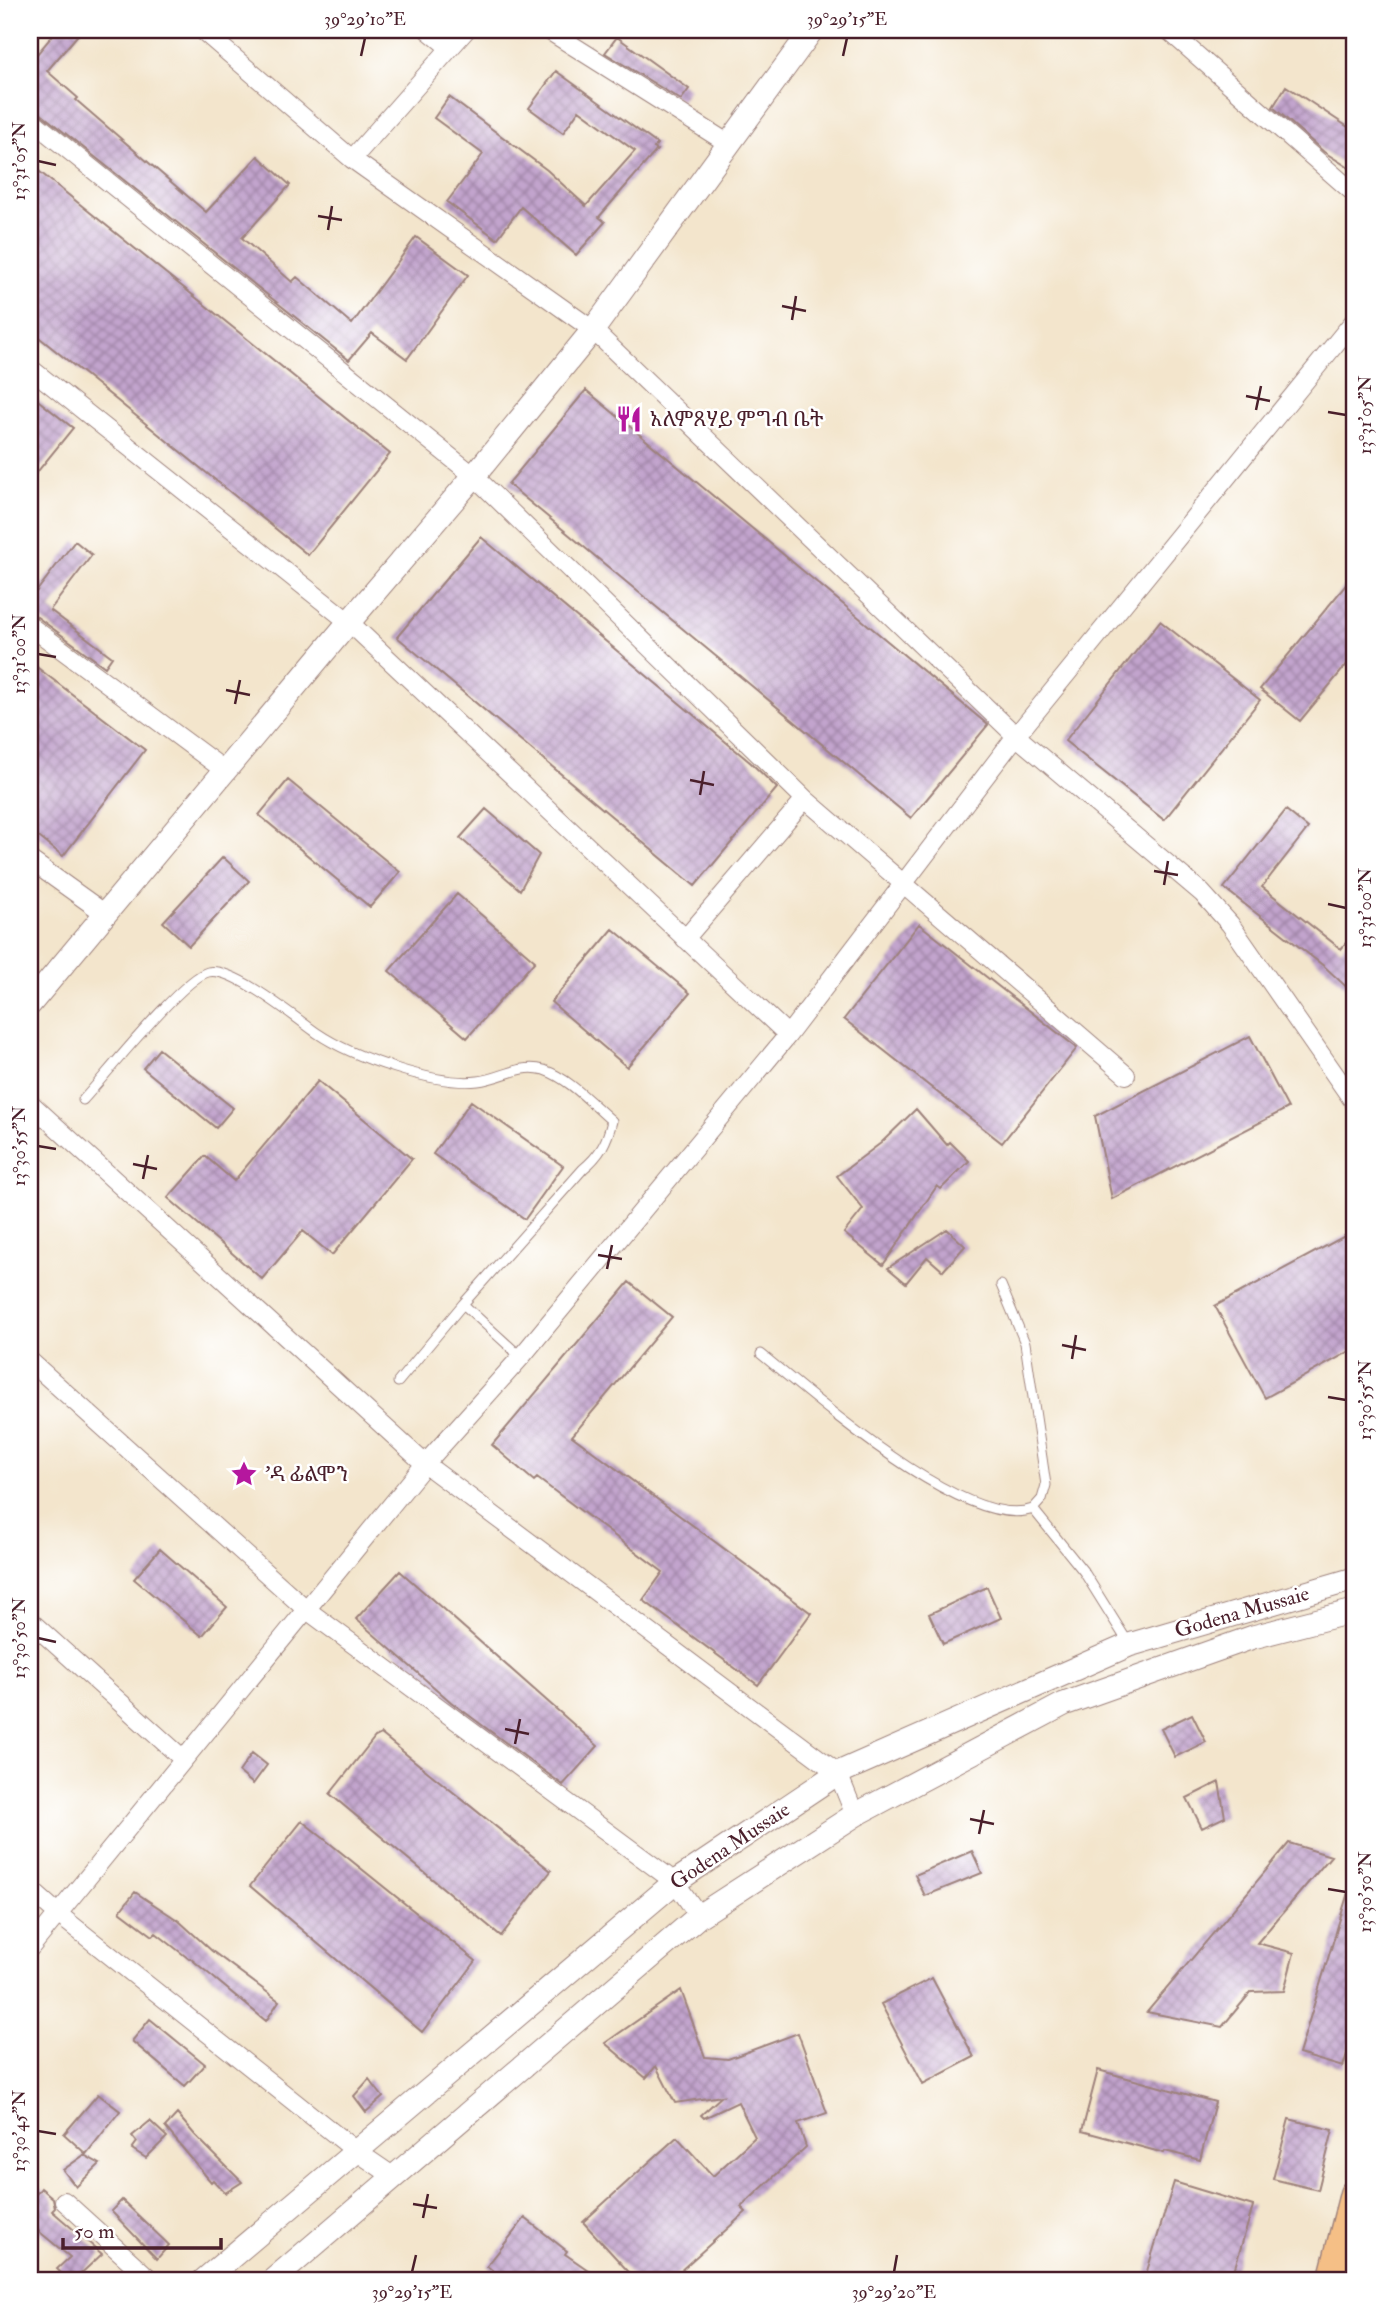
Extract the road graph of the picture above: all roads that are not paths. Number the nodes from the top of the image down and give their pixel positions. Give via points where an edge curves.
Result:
1 (202, 30) edge
2 (428, 30) edge
3 (466, 30) edge
4 (548, 30) edge
5 (812, 30) edge
6 (1168, 30) edge
7 (450, 48) junction
8 (30, 119) edge
9 (729, 144) junction
10 (352, 159) junction
11 (1354, 193) edge
12 (1354, 321) edge
13 (593, 330) junction
14 (30, 368) edge
15 (474, 476) junction
16 (349, 622) junction
17 (30, 626) edge
18 (1017, 736) junction
19 (224, 771) junction
20 (805, 799) junction
21 (30, 860) edge
22 (904, 883) junction
23 (104, 913) junction
24 (685, 939) junction
25 (30, 1004) edge
26 (788, 1035) junction
27 (1126, 1075) dead end
28 (83, 1100) dead end
29 (1354, 1102) edge
30 (30, 1103) edge
31 (1002, 1284) dead end
32 (463, 1304) junction
33 (761, 1354) dead end
34 (521, 1357) junction
35 (30, 1361) edge
36 (398, 1382) dead end
37 (425, 1464) junction
38 (1033, 1509) junction
39 (1354, 1579) edge
40 (307, 1610) junction
41 (1247, 1610) junction
42 (1354, 1611) edge
43 (30, 1621) edge
44 (1253, 1637) junction
45 (1129, 1645) junction
46 (183, 1759) junction
47 (838, 1773) junction
48 (855, 1815) junction
49 (675, 1882) junction
50 (30, 1889) edge
51 (58, 1914) junction
52 (699, 1916) junction
53 (30, 1948) edge
54 (356, 2151) junction
55 (394, 2177) junction
56 (1354, 2194) edge
57 (64, 2201) dead end
58 (152, 2281) edge
59 (203, 2281) edge
60 (272, 2281) edge
61 (1332, 2281) edge

1 - 10 street
2 - 7 street
3 - 7 street
4 - 9 street
5 - 9 street
6 - 11 street
7 - 10 street
8 - 15 street
9 - 13 street
10 - 13 street
12 - 18 street
13 - 15 street
13 - 18 street
14 - 16 street
15 - 16 street
15 - 20 street
16 - 19 street
16 - 24 street
17 - 19 street
18 - 22 street
18 - 29 street via 1202,893 1230,924
19 - 23 street
20 - 22 street
20 - 24 street
21 - 23 street
22 - 26 street
22 - 27 street
23 - 25 street
24 - 26 street
26 - 34 street
28 - 32 lane via 184,986 208,972 230,975 328,1040 392,1066 450,1082 479,1081 529,1067 566,1081 612,1121 607,1141
30 - 37 street
31 - 38 lane via 1026,1343 1045,1485 1042,1499
32 - 34 lane
32 - 36 lane
33 - 38 lane via 872,1444 928,1478 979,1506 1010,1514
34 - 37 street
35 - 40 street
37 - 40 street
37 - 47 street
38 - 45 lane via 1084,1572
39 - 41 street, Godena Mussaie
40 - 46 street
40 - 49 street
41 - 44 street
41 - 45 street, Godena Mussaie
42 - 44 street, Godena Mussaie
43 - 46 street
44 - 48 street, Godena Mussaie via 1064,1704
45 - 47 street, Godena Mussaie
46 - 51 street
47 - 48 street
47 - 49 street, Godena Mussaie
48 - 52 street, Godena Mussaie
49 - 52 street
49 - 54 street, Godena Mussaie
50 - 51 street
51 - 53 street
51 - 54 street
52 - 55 street, Godena Mussaie
54 - 55 street
54 - 59 street, Godena Mussaie
55 - 60 street, Godena Mussaie
56 - 61 main road
57 - 58 street

